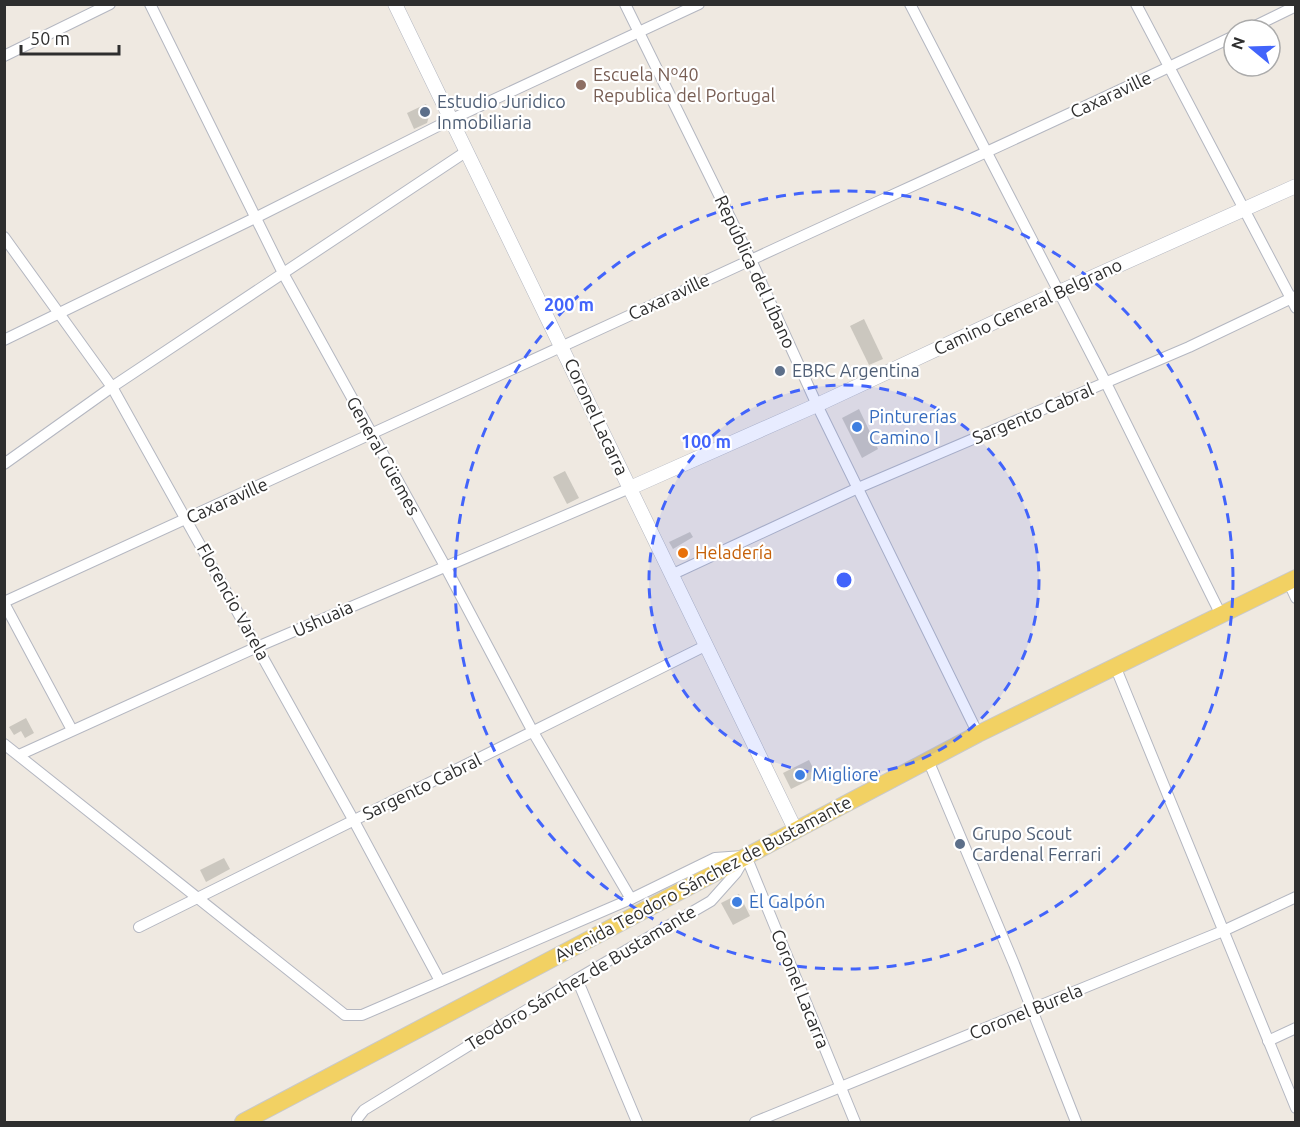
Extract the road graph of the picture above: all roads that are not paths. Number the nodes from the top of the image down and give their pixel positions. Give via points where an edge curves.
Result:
1 (110, 4) edge
2 (150, 4) edge
3 (395, 4) edge
4 (625, 4) edge
5 (699, 4) edge
6 (910, 4) edge
7 (1136, 4) edge
8 (1296, 6) edge
9 (1271, 18) edge
10 (638, 33) junction
11 (1222, 42) edge
12 (4, 56) edge
13 (1169, 68) junction
14 (452, 119) junction
15 (467, 151) junction
16 (987, 154) junction
17 (1296, 186) edge
18 (1243, 210) junction
19 (257, 217) junction
20 (4, 237) edge
21 (751, 260) junction
22 (284, 275) junction
23 (1059, 292) junction
24 (1294, 301) edge
25 (58, 312) junction
26 (4, 340) edge
27 (562, 346) junction
28 (1106, 383) junction
29 (112, 387) junction
30 (818, 405) junction
31 (371, 436) junction
32 (4, 464) edge
33 (630, 488) junction
34 (858, 488) junction
35 (187, 519) junction
36 (445, 566) junction
37 (671, 575) junction
38 (1292, 580) edge
39 (1296, 598) edge
40 (4, 603) edge
41 (1221, 615) junction
42 (705, 646) junction
43 (257, 647) junction
44 (1115, 666) junction
45 (72, 730) junction
46 (533, 732) junction
47 (978, 734) junction
48 (4, 744) edge
49 (18, 756) junction
50 (928, 760) junction
51 (354, 821) junction
52 (795, 829) junction
53 (746, 856) junction
54 (1296, 897) edge
55 (197, 898) junction
56 (631, 899) junction
57 (140, 927) dead end
58 (1223, 931) junction
59 (577, 979) junction
60 (440, 981) junction
61 (1030, 1010) junction
62 (1296, 1028) edge
63 (1268, 1041) junction
64 (841, 1089) junction
65 (1296, 1108) edge
66 (357, 1121) edge
67 (243, 1122) edge
68 (637, 1122) edge
69 (755, 1122) edge
70 (855, 1122) edge
71 (1076, 1122) edge

1 - 12 street
2 - 19 street, General Güemes
3 - 14 street, Coronel Lacarra
4 - 10 street, República del Líbano
5 - 10 street
6 - 16 street
7 - 13 street
8 - 9 street
10 - 14 street
10 - 21 street, República del Líbano
11 - 13 street, Caxaraville
13 - 16 street, Caxaraville
13 - 18 street
14 - 15 street, Coronel Lacarra
14 - 19 street
15 - 22 street
15 - 27 street, Coronel Lacarra
16 - 21 street, Caxaraville
16 - 23 street
17 - 18 street, Camino General Belgrano
18 - 23 street, Camino General Belgrano
18 - 24 street
19 - 22 street, General Güemes
19 - 25 street
20 - 25 street, Florencio Varela
21 - 27 street, Caxaraville
21 - 30 street, República del Líbano
22 - 29 street
22 - 31 street, General Güemes
23 - 28 street
23 - 30 street, Camino General Belgrano
24 - 28 street, Sargento Cabral
25 - 26 street
25 - 29 street, Florencio Varela
27 - 31 street, Caxaraville
27 - 33 street, Coronel Lacarra
28 - 34 street, Sargento Cabral
28 - 41 street
29 - 32 street
29 - 35 street, Florencio Varela
30 - 33 street, Camino General Belgrano
30 - 34 street, República del Líbano
31 - 35 street, Caxaraville
31 - 36 street, General Güemes
33 - 36 street, Ushuaia
33 - 37 street, Coronel Lacarra
34 - 37 street, Sargento Cabral
34 - 47 street, República del Líbano
35 - 40 street, Caxaraville
35 - 43 street, Florencio Varela
36 - 43 street, Ushuaia
36 - 46 street, General Güemes
37 - 42 street, Coronel Lacarra
38 - 39 street
38 - 41 main road, Avenida Teodoro Sánchez de Bustamante
40 - 45 street
41 - 44 main road, Avenida Teodoro Sánchez de Bustamante
42 - 46 street, Sargento Cabral
42 - 52 street, Coronel Lacarra
43 - 45 street, Ushuaia
43 - 51 street, Florencio Varela
44 - 47 main road, Avenida Teodoro Sánchez de Bustamante
44 - 58 street
45 - 49 street, Ushuaia
46 - 51 street, Sargento Cabral
46 - 56 street, General Güemes
47 - 50 main road, Avenida Teodoro Sánchez de Bustamante
48 - 49 street
49 - 55 street
50 - 52 main road, Avenida Teodoro Sánchez de Bustamante
50 - 61 street
51 - 55 street, Sargento Cabral
51 - 60 street, Florencio Varela
52 - 53 main road, Avenida Teodoro Sánchez de Bustamante
53 - 56 street, Teodoro Sánchez de Bustamante via 715,858
53 - 59 street, Teodoro Sánchez de Bustamante via 711,901
53 - 64 street, Coronel Lacarra
53 - 67 main road, Avenida Teodoro Sánchez de Bustamante
54 - 58 street, Coronel Burela
55 - 57 street, Sargento Cabral
55 - 60 street, Teodoro Sánchez de Bustamante via 345,1015 362,1015
56 - 60 street, Teodoro Sánchez de Bustamante
58 - 61 street, Coronel Burela
58 - 63 street
59 - 66 street, Teodoro Sánchez de Bustamante via 364,1110
59 - 68 street
61 - 64 street, Coronel Burela
61 - 71 street
62 - 63 street
63 - 65 street
64 - 69 street, Coronel Burela
64 - 70 street, Coronel Lacarra

